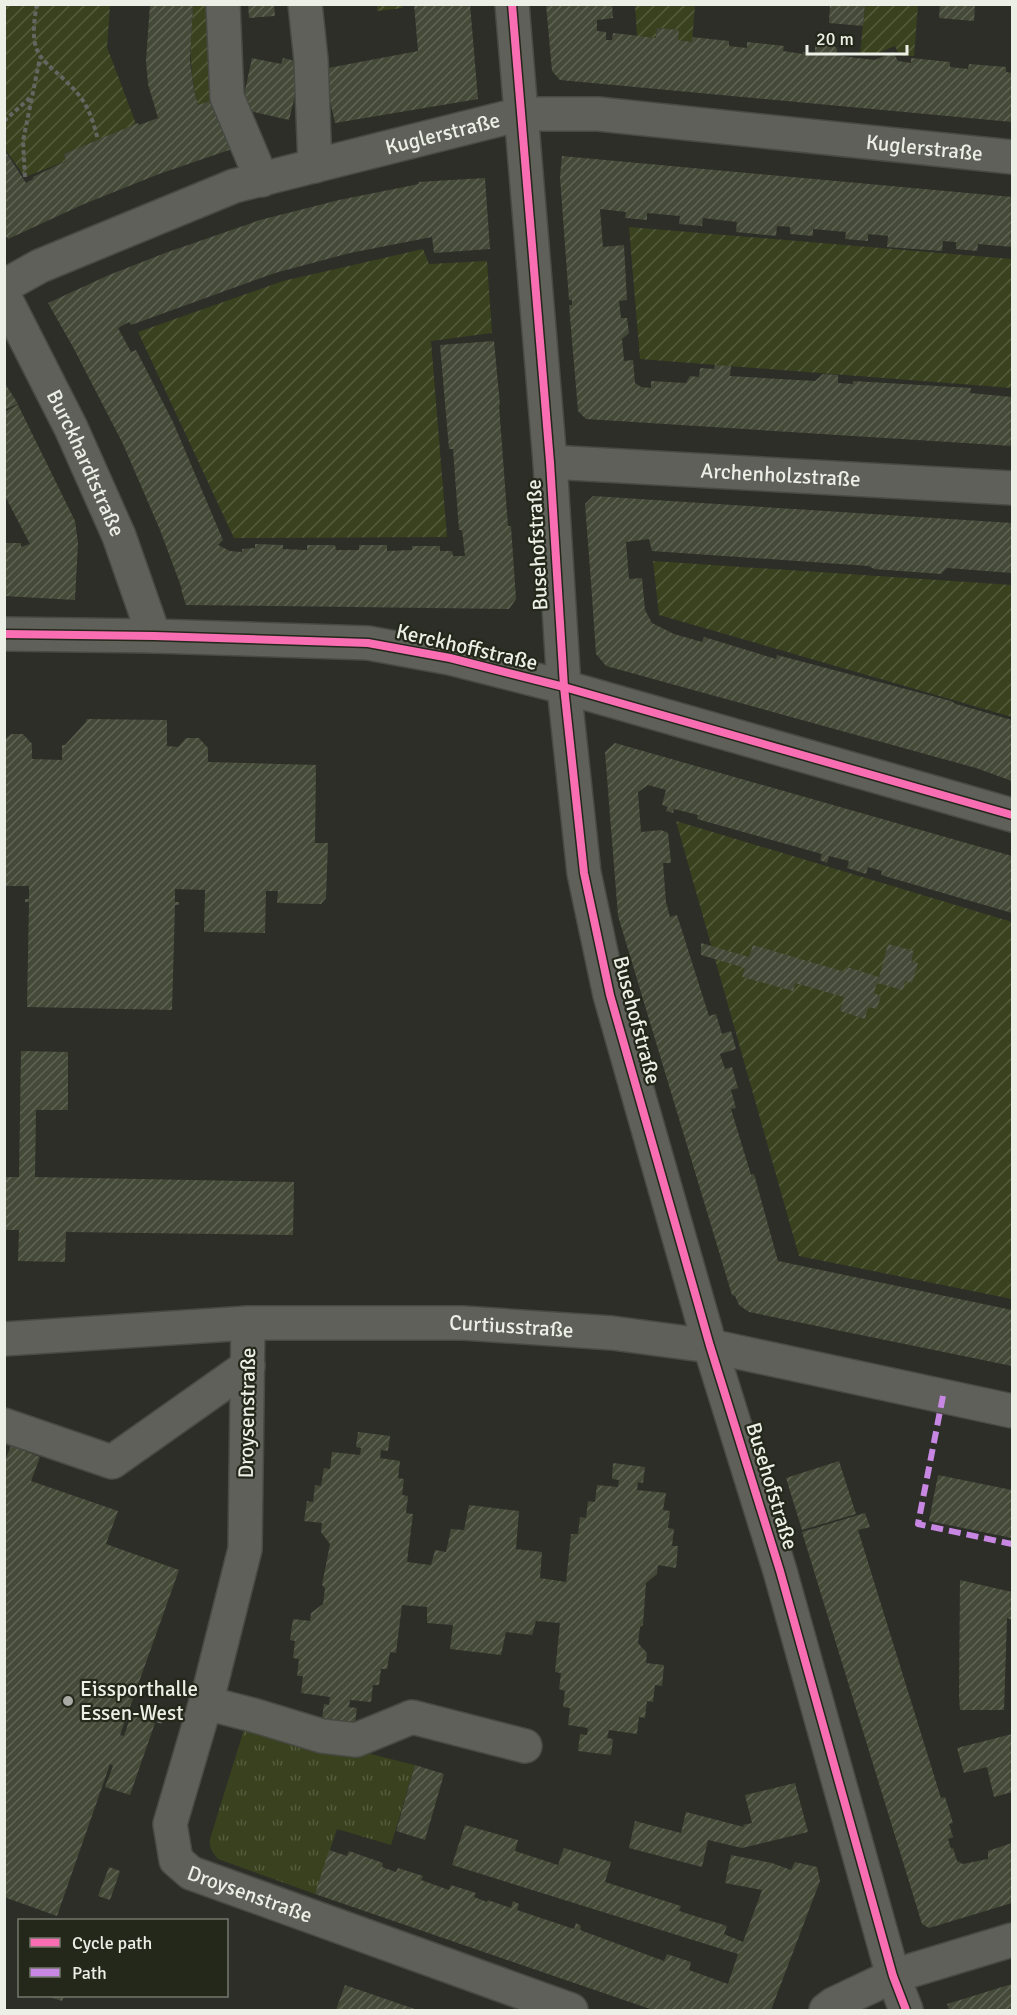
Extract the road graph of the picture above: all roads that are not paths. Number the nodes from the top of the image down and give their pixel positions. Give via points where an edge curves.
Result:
1 (223, 4) edge
2 (305, 4) edge
3 (512, 4) edge
4 (521, 114) junction
5 (1012, 158) edge
6 (315, 166) junction
7 (262, 180) junction
8 (4, 286) edge
9 (4, 296) edge
10 (550, 462) junction
11 (1012, 488) edge
12 (4, 634) edge
13 (154, 636) junction
14 (564, 687) junction
15 (1012, 815) edge
16 (248, 1323) junction
17 (4, 1339) edge
18 (710, 1346) junction
19 (248, 1366) junction
20 (1012, 1411) edge
21 (4, 1425) edge
22 (206, 1703) junction
23 (525, 1746) dead end
24 (1012, 1940) edge
25 (893, 1976) junction
26 (571, 2010) edge
27 (826, 2010) edge
28 (906, 2010) edge

1 - 7 street via 227,97
2 - 6 street
3 - 4 street, Busehofstraße
4 - 5 street, Kuglerstraße via 598,114
4 - 6 street, Kuglerstraße
4 - 10 street, Busehofstraße
6 - 7 street, Kuglerstraße
7 - 8 street, Kuglerstraße via 234,186 40,266
9 - 13 street, Burckhardtstraße via 71,428 119,536
10 - 11 street, Archenholzstraße
10 - 14 street, Busehofstraße
12 - 13 street, Kerckhoffstraße
13 - 14 street, Kerckhoffstraße via 368,643 450,658
14 - 15 street, Kerckhoffstraße
14 - 18 street, Busehofstraße via 584,873 610,995
16 - 17 street, Curtiusstraße via 65,1342
16 - 18 street, Curtiusstraße via 463,1323 612,1333
16 - 19 street, Droysenstraße
18 - 20 street, Curtiusstraße
18 - 25 street, Busehofstraße via 780,1571
19 - 21 street via 112,1462
19 - 22 street, Droysenstraße via 245,1549
22 - 23 street via 322,1736 356,1740 412,1717
22 - 26 street, Droysenstraße via 170,1824 176,1860 191,1873
24 - 25 street
25 - 27 street
25 - 28 street, Busehofstraße

